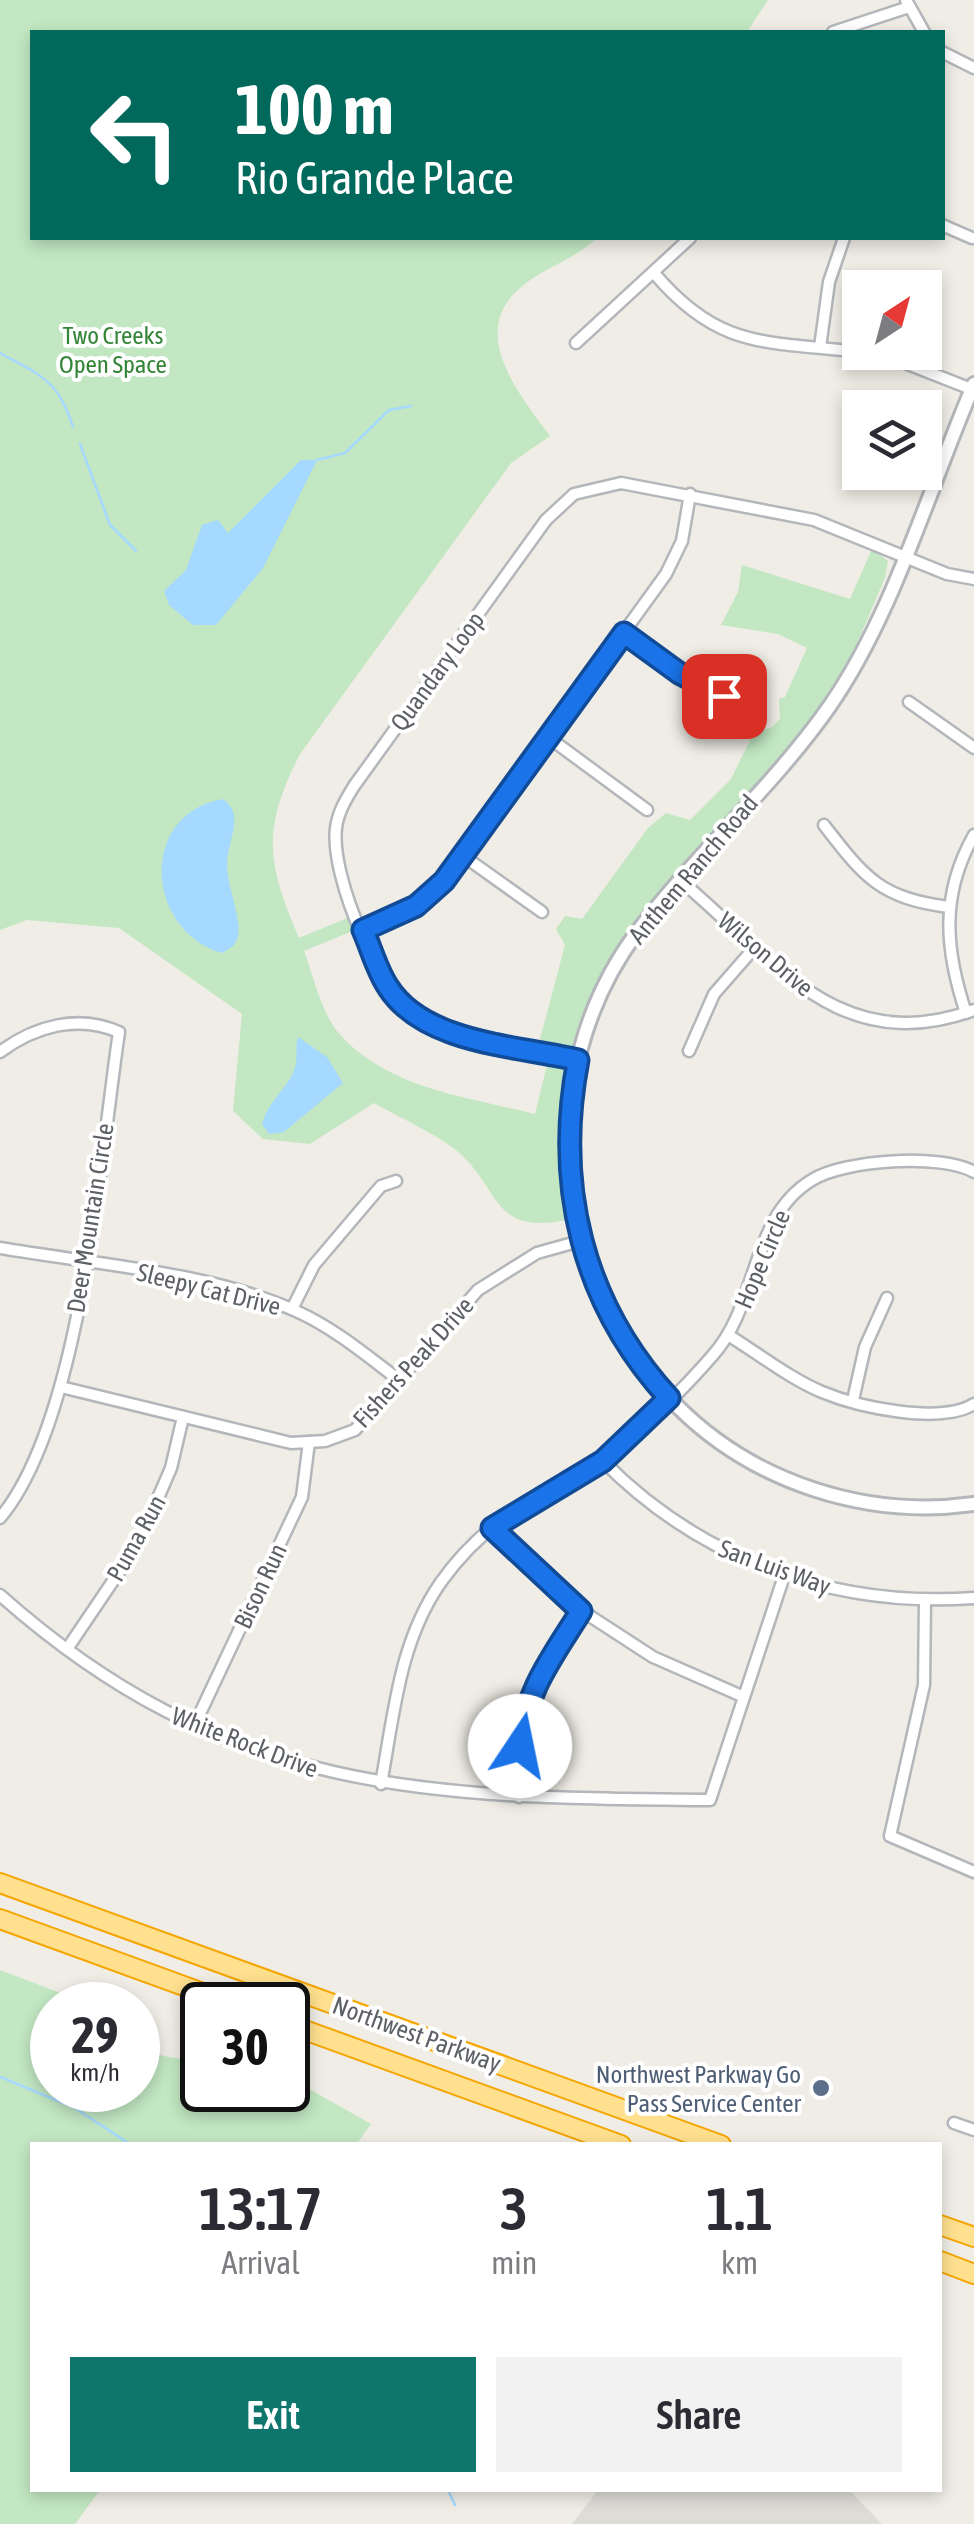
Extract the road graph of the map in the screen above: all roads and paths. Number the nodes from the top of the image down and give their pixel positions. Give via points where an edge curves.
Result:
1 (908, 4) edge
2 (838, 30) edge
3 (923, 30) edge
4 (945, 54) edge
5 (974, 68) edge
6 (945, 225) edge
7 (972, 238) edge
8 (688, 240) edge
9 (843, 240) edge
10 (654, 273) junction
11 (576, 343) dead end
12 (820, 348) junction
13 (842, 350) edge
14 (925, 370) edge
15 (973, 388) edge
16 (690, 494) junction
17 (903, 556) junction
18 (974, 579) edge
19 (624, 633) junction
20 (908, 702) dead end
21 (758, 710) dead end
22 (548, 737) junction
23 (974, 748) edge
24 (647, 810) dead end
25 (824, 825) dead end
26 (974, 835) edge
27 (462, 855) junction
28 (681, 881) junction
29 (949, 907) junction
30 (542, 912) dead end
31 (363, 930) junction
32 (756, 946) junction
33 (970, 1011) edge
34 (689, 1051) dead end
35 (0, 1052) edge
36 (578, 1060) junction
37 (974, 1172) edge
38 (396, 1182) dead end
39 (580, 1241) junction
40 (0, 1248) edge
41 (84, 1262) junction
42 (887, 1298) dead end
43 (292, 1309) junction
44 (728, 1334) junction
45 (399, 1380) junction
46 (62, 1387) junction
47 (669, 1398) junction
48 (853, 1400) junction
49 (974, 1404) edge
50 (183, 1417) junction
51 (309, 1442) junction
52 (603, 1461) junction
53 (974, 1504) edge
54 (0, 1518) edge
55 (492, 1528) junction
56 (784, 1576) junction
57 (0, 1595) edge
58 (974, 1598) edge
59 (925, 1600) junction
60 (581, 1611) junction
61 (68, 1649) junction
62 (744, 1697) junction
63 (194, 1726) junction
64 (381, 1784) junction
65 (519, 1797) junction
66 (974, 1872) edge
67 (0, 1884) edge
68 (0, 1919) edge
69 (180, 1985) edge
70 (310, 2032) edge
71 (954, 2122) dead end
72 (974, 2130) edge
73 (613, 2142) edge
74 (713, 2142) edge
75 (942, 2226) edge
76 (974, 2237) edge
77 (942, 2262) edge
78 (974, 2274) edge

1 - 2 street
1 - 3 street
4 - 5 street
6 - 7 street
8 - 10 street
9 - 12 street via 828,282
10 - 11 street
10 - 12 street via 707,324
12 - 13 street
14 - 15 street
15 - 17 street, Anthem Ranch Road
16 - 17 street, Quandary Loop via 814,520
16 - 19 street via 676,557
16 - 31 street, Quandary Loop via 621,483 596,486 574,494 546,520 343,804 336,853
17 - 18 street, Quandary Loop
17 - 28 street, Anthem Ranch Road via 828,708
19 - 21 street via 692,680
19 - 22 street
20 - 23 street
22 - 24 street
22 - 27 street
25 - 29 street via 884,892
26 - 29 street
27 - 30 street
27 - 31 street via 431,895
28 - 32 street, Wilson Drive
28 - 36 street, Anthem Ranch Road via 610,975
29 - 33 street via 949,955
31 - 36 street, Quandary Loop via 388,987 420,1019
32 - 33 street, Wilson Drive via 812,995 861,1019 911,1025
32 - 34 street via 714,994
35 - 41 street, Deer Mountain Circle via 26,1034 68,1022 119,1032
36 - 39 street, Anthem Ranch Road via 568,1134
37 - 44 street, Hope Circle via 927,1159 813,1179 775,1217
38 - 43 street via 381,1186 314,1266
39 - 45 street, Fishers Peak Drive via 537,1253 484,1286
39 - 47 street, Anthem Ranch Road via 606,1309
40 - 41 street, Sleepy Cat Drive
41 - 43 street, Sleepy Cat Drive via 212,1285
41 - 46 street, Deer Mountain Circle
42 - 48 street
43 - 45 street, Sleepy Cat Drive
44 - 47 street, Hope Circle
44 - 48 street, Hope Circle via 811,1386
45 - 51 street, Fishers Peak Drive via 355,1430
46 - 50 street, Fishers Peak Drive
46 - 54 street, Deer Mountain Circle via 39,1448
47 - 52 street, Hope Circle
47 - 53 street, Anthem Ranch Road via 743,1456 840,1498 910,1507
48 - 49 street, Hope Circle via 940,1415
50 - 51 street, Fishers Peak Drive via 291,1444
50 - 61 street, Puma Run via 171,1468 141,1539
51 - 63 street, Bison Run via 302,1498
52 - 55 street, Hope Circle
52 - 56 street, San Luis Way via 690,1533
55 - 60 street
55 - 64 street, Hope Circle via 442,1581 421,1618 400,1672
56 - 59 street, San Luis Way via 850,1593
56 - 62 street, White Rock Drive
57 - 61 street, White Rock Drive
58 - 59 street, San Luis Way
59 - 66 street via 924,1685 890,1836
60 - 62 street via 653,1657
60 - 65 street via 525,1705
61 - 63 street, White Rock Drive
62 - 65 street, White Rock Drive via 710,1800
63 - 64 street, White Rock Drive via 288,1764
64 - 65 street, White Rock Drive
67 - 74 highway, Northwest Parkway
68 - 69 highway
70 - 73 highway, Northwest Parkway
71 - 72 street
75 - 76 highway
77 - 78 highway

